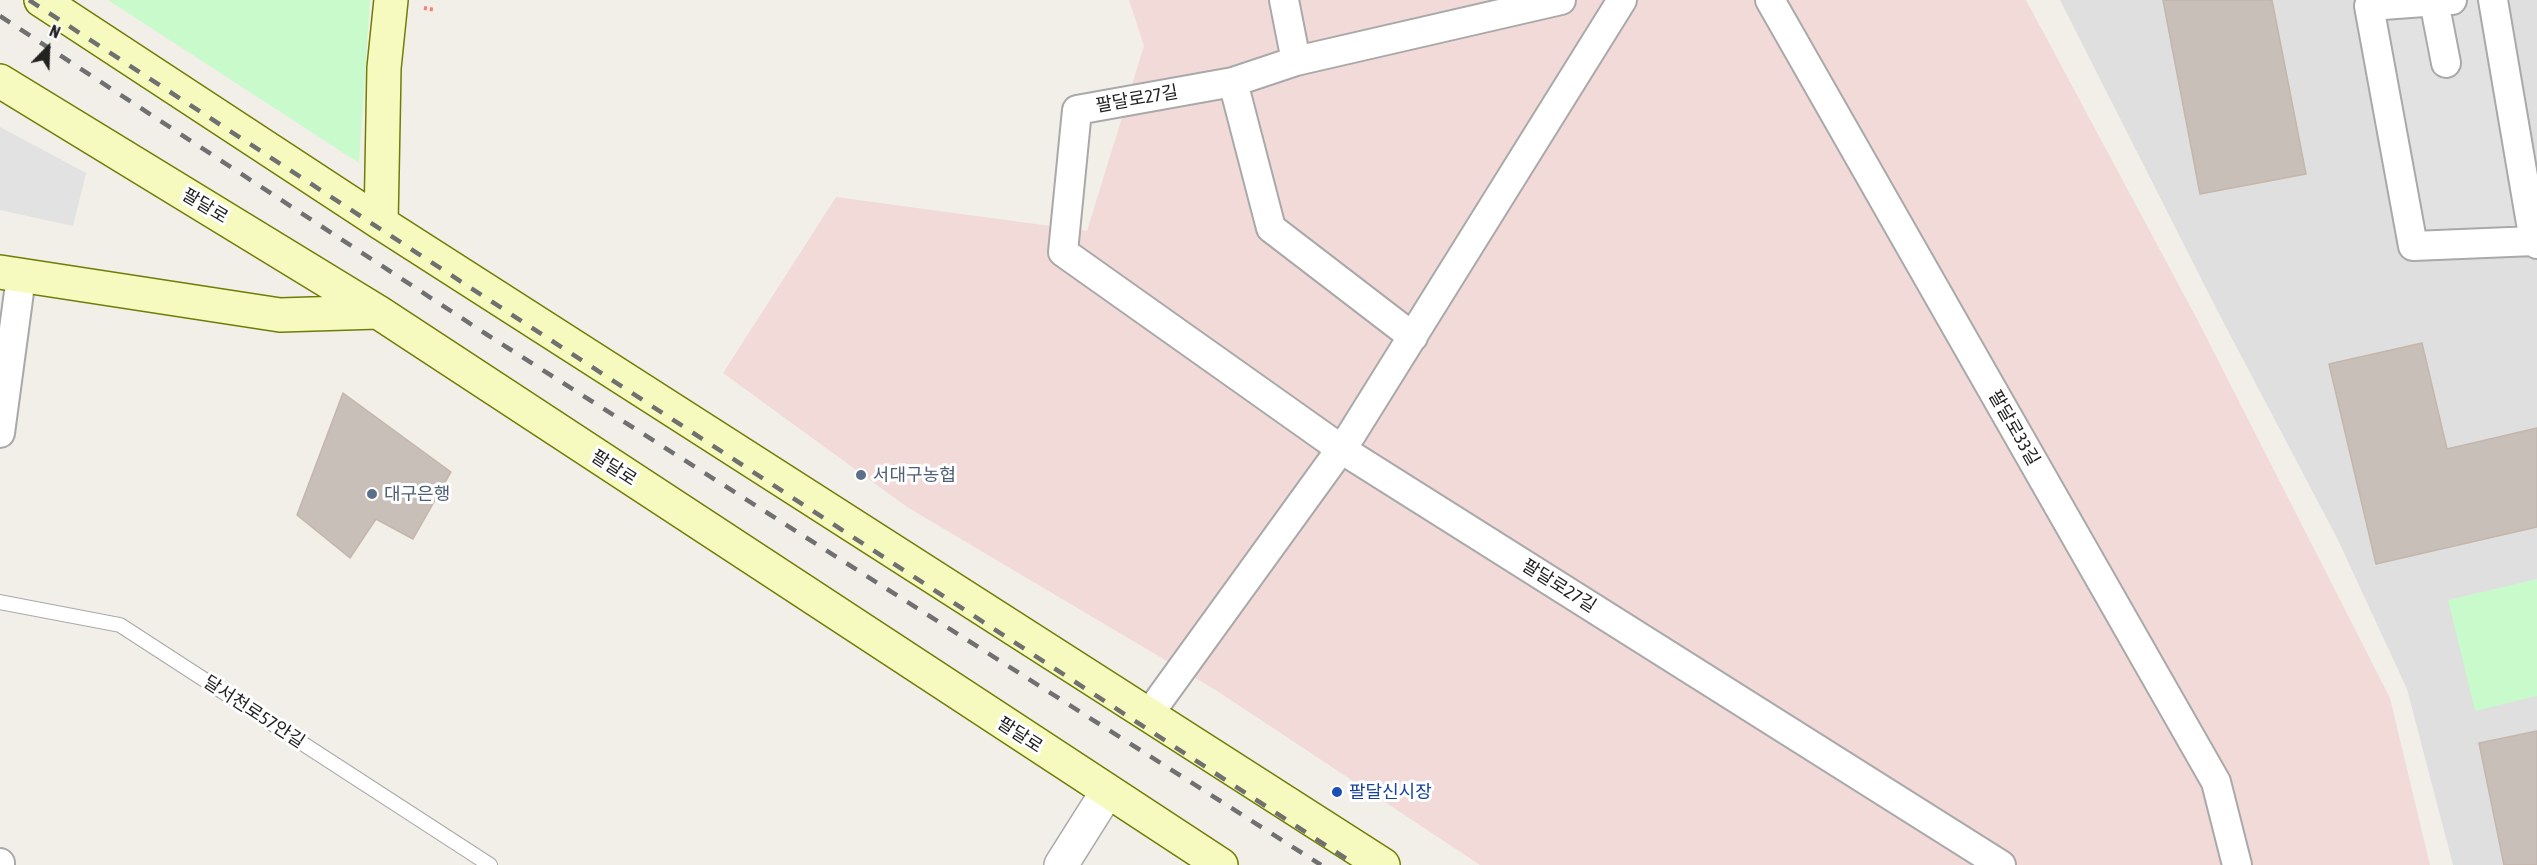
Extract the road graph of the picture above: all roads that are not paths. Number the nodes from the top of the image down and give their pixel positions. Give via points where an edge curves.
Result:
1 (41, 0) edge
2 (392, 0) edge
3 (1284, 0) edge
4 (1561, 0) edge
5 (1622, 0) edge
6 (1770, 0) edge
7 (2493, 0) edge
8 (2443, 1) edge
9 (1296, 61) junction
10 (2446, 63) dead end
11 (0, 81) edge
12 (1233, 82) junction
13 (381, 223) junction
14 (2536, 243) edge
15 (11, 274) edge
16 (378, 312) junction
17 (1413, 337) junction
18 (0, 433) edge
19 (1341, 449) junction
20 (0, 602) edge
21 (1149, 714) junction
22 (1107, 792) junction
23 (490, 865) edge
24 (1061, 865) edge
25 (1221, 865) edge
26 (1383, 865) edge
27 (2001, 865) edge
28 (2237, 865) edge

1 - 13 main road
2 - 13 main road via 384,68
3 - 9 street
4 - 9 street, 팔달로27길
5 - 17 street
6 - 28 street, 팔달로33길 via 2216,782
7 - 14 street
8 - 10 street
8 - 14 street via 2369,6 2413,246
9 - 12 street, 팔달로27길
11 - 16 main road, 팔달로
12 - 17 street via 1270,228
12 - 19 street, 팔달로27길 via 1077,110 1063,252
13 - 21 main road
15 - 16 main road via 280,315
15 - 18 street
16 - 22 main road, 팔달로
17 - 19 street
19 - 21 street
19 - 27 street, 팔달로27길
20 - 23 lane, 달서천로57안길 via 120,625
21 - 26 main road
22 - 24 street
22 - 25 main road, 팔달로

